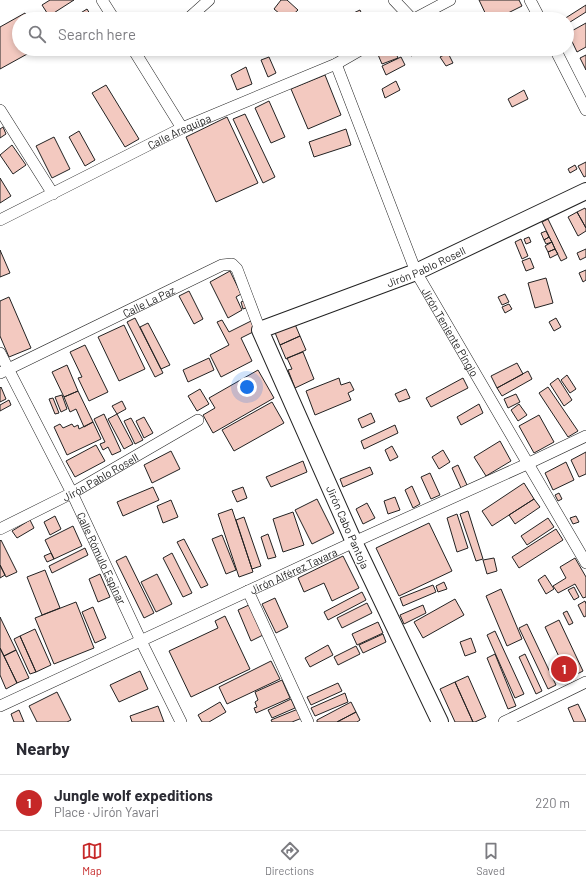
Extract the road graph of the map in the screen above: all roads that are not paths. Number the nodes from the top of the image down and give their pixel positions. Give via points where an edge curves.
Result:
1 (102, 0) edge
2 (209, 0) edge
3 (394, 0) edge
4 (450, 0) edge
5 (530, 0) edge
6 (110, 12) edge
7 (196, 12) edge
8 (406, 12) edge
9 (427, 12) edge
10 (536, 12) edge
11 (137, 56) edge
12 (350, 56) edge
13 (559, 56) edge
14 (336, 64) junction
15 (0, 110) edge
16 (586, 110) edge
17 (182, 128) junction
18 (586, 191) edge
19 (53, 194) junction
20 (0, 220) edge
21 (416, 272) junction
22 (260, 330) junction
23 (0, 353) edge
24 (4, 371) edge
25 (198, 420) dead end
26 (586, 436) edge
27 (528, 464) junction
28 (72, 493) junction
29 (0, 529) edge
30 (354, 542) junction
31 (586, 563) edge
32 (248, 591) junction
33 (141, 641) junction
34 (586, 682) edge
35 (0, 706) edge
36 (181, 722) edge
37 (308, 722) edge
38 (440, 722) edge
39 (504, 722) edge

1 - 6 street
2 - 7 street
3 - 8 street
4 - 9 street
5 - 10 street
11 - 17 street
12 - 14 street, Calle Arequipa
13 - 16 street
14 - 17 street, Calle Arequipa
14 - 21 street, Jirón Teniente Pinglo
15 - 19 street
17 - 19 street, Calle Arequipa
18 - 21 street, Jirón Pablo Rosell
19 - 20 street, Calle Arequipa
21 - 22 street, Jirón Pablo Rosell
21 - 27 street, Jirón Teniente Pinglo
22 - 24 street, Calle La Paz via 237,269 232,264 222,265
22 - 30 street, Jirón Cabo Pantoja
23 - 24 street, Calle Rómulo Espinar
24 - 28 street, Calle Rómulo Espinar
25 - 28 street, Jirón Pablo Rosell
26 - 27 street, Jirón Alférez Tavara
27 - 30 street, Jirón Alférez Tavara
27 - 31 street, Jirón Teniente Pinglo
28 - 29 street, Jirón Pablo Rosell
28 - 33 street, Calle Rómulo Espinar
30 - 32 street, Jirón Alférez Tavara
30 - 38 street, Jirón Cabo Pantoja
32 - 33 street, Jirón Alférez Tavara
32 - 37 street
33 - 35 street, Jirón Alférez Tavara
33 - 36 street, Calle Rómulo Espinar
34 - 39 street

